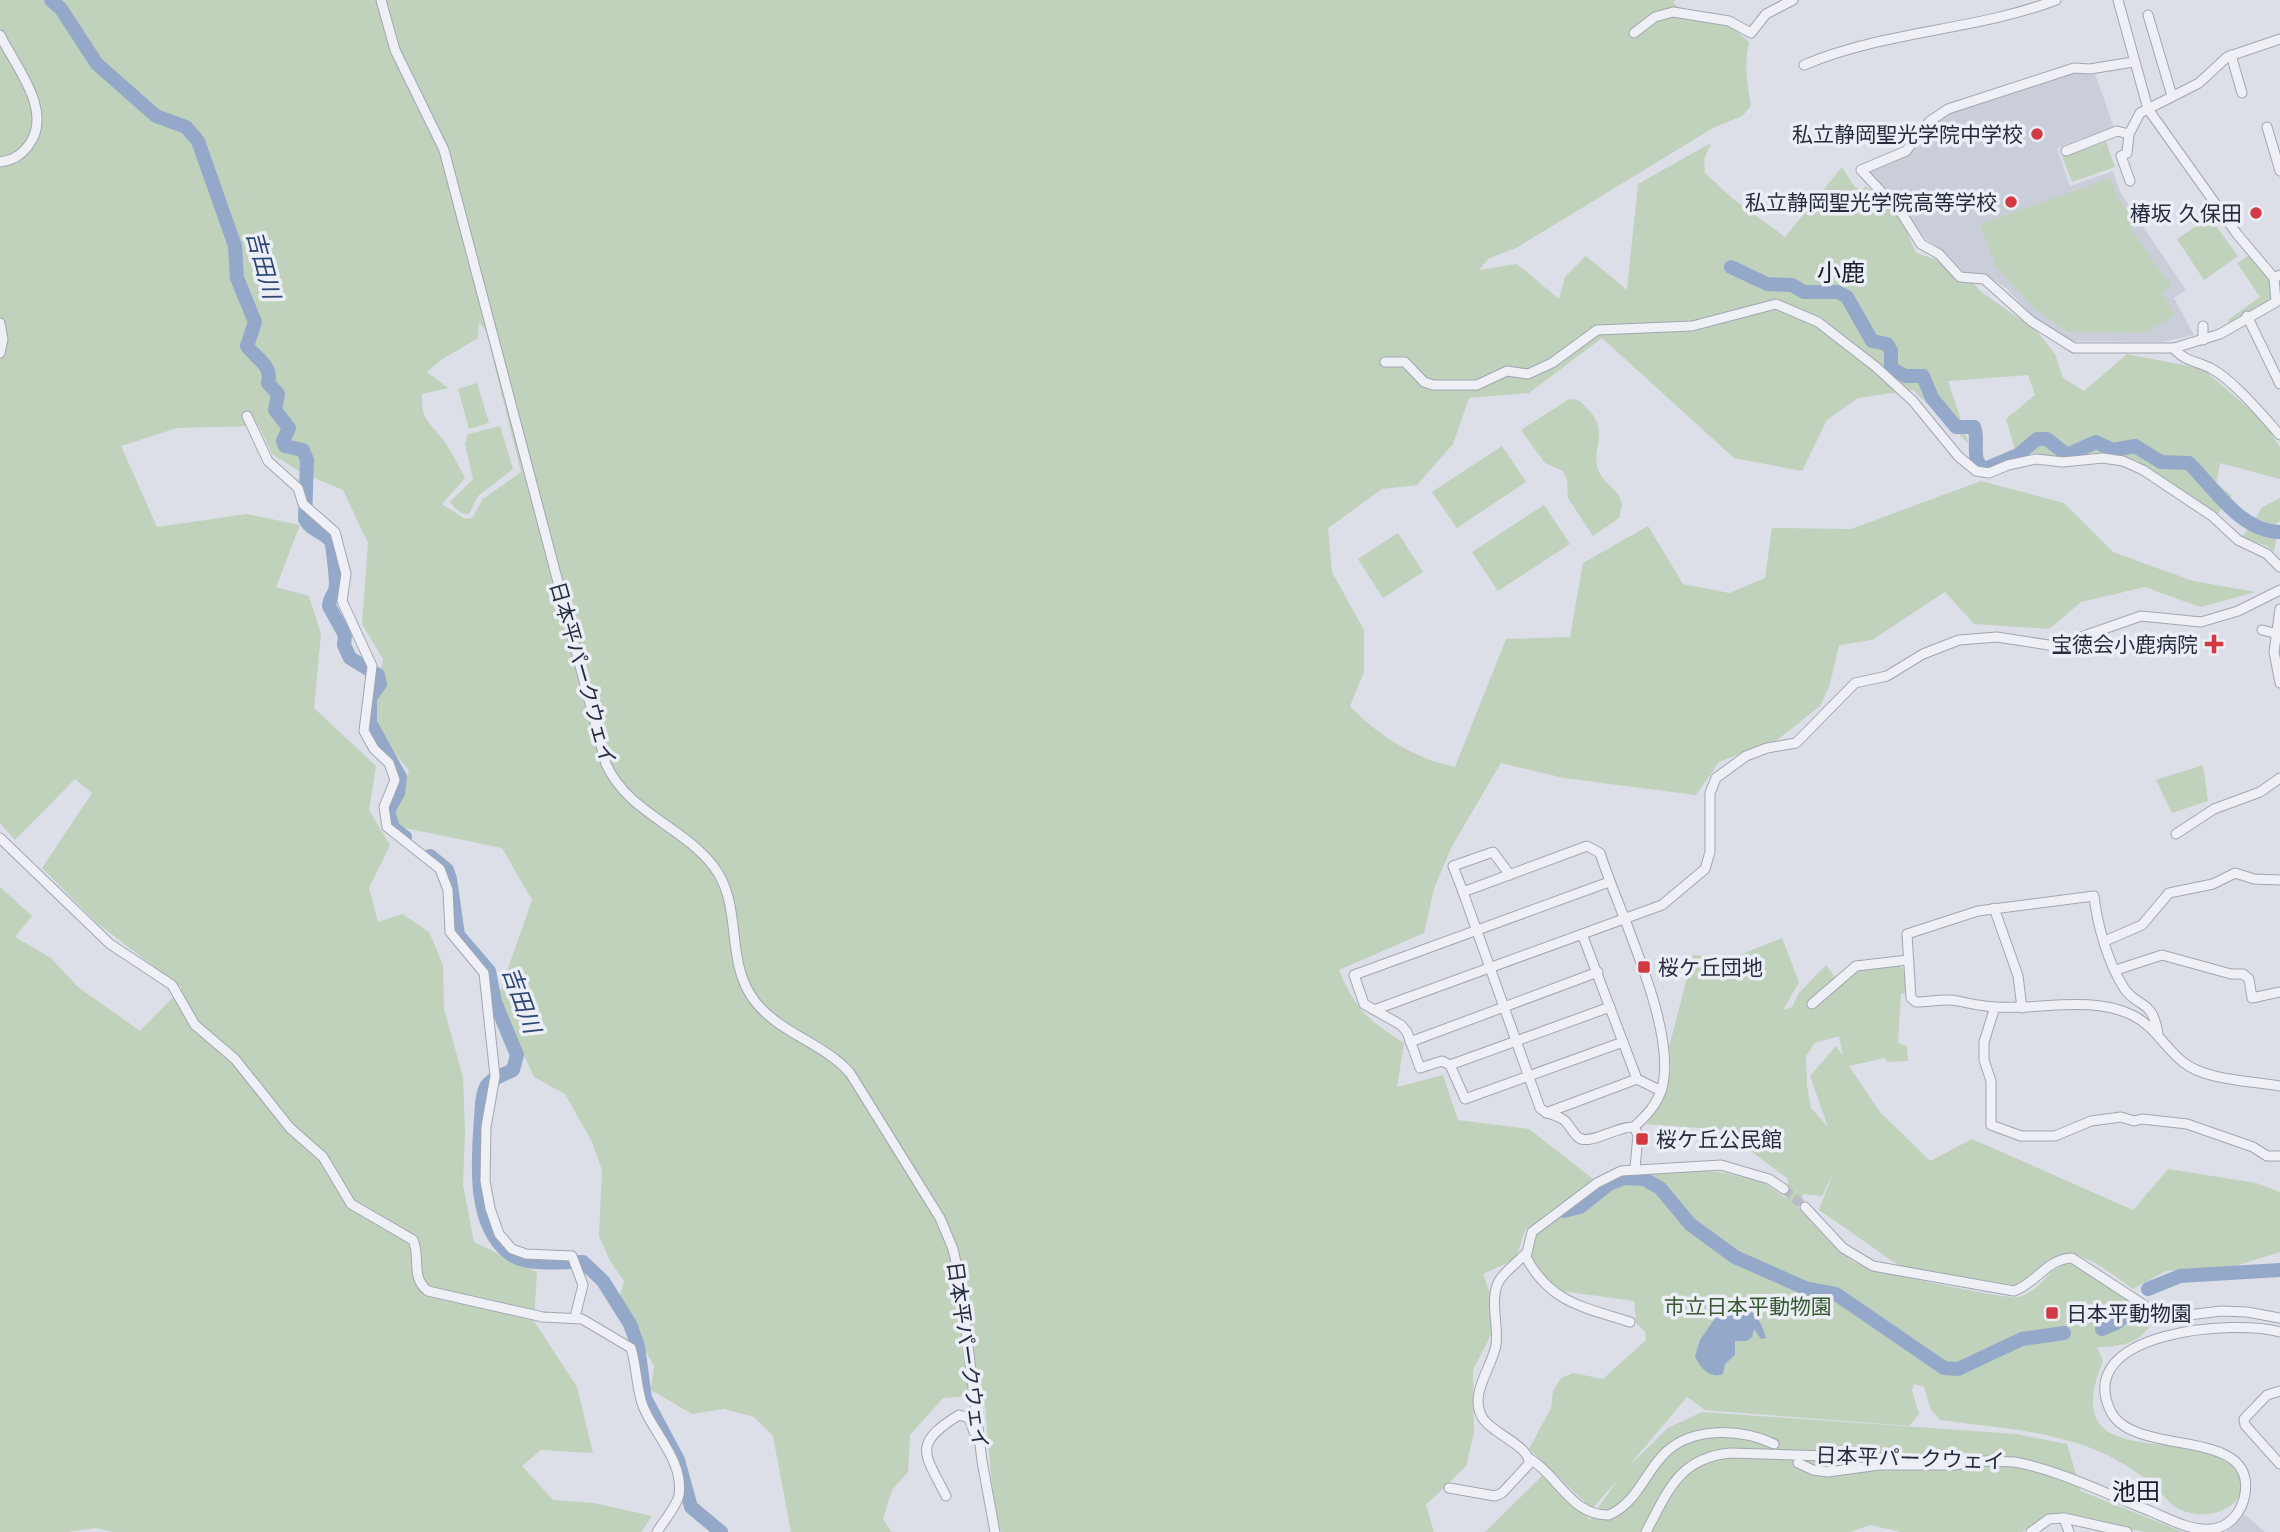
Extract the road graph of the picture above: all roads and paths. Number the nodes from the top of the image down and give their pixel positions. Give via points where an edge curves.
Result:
1 (381, 0) edge
2 (1793, 0) edge
3 (2056, 0) edge
4 (2118, 0) edge
5 (2148, 15) dead end
6 (1634, 33) dead end
7 (0, 35) edge
8 (2280, 39) edge
9 (2231, 55) junction
10 (2133, 62) junction
11 (1804, 65) dead end
12 (2242, 93) dead end
13 (2172, 96) junction
14 (2148, 109) junction
15 (2267, 127) dead end
16 (2129, 135) junction
17 (2066, 151) dead end
18 (0, 162) edge
19 (2280, 172) edge
20 (2130, 181) dead end
21 (2277, 277) edge
22 (2247, 316) junction
23 (0, 323) edge
24 (2203, 326) dead end
25 (2203, 340) junction
26 (2174, 348) junction
27 (0, 354) edge
28 (1385, 362) dead end
29 (2280, 384) edge
30 (247, 416) dead end
31 (2280, 435) edge
32 (2280, 567) edge
33 (2280, 590) edge
34 (2280, 609) edge
35 (2262, 630) dead end
36 (2278, 634) edge
37 (2280, 683) edge
38 (2280, 778) edge
39 (2176, 834) dead end
40 (0, 838) edge
41 (1510, 874) junction
42 (2280, 880) edge
43 (1609, 882) junction
44 (1463, 892) junction
45 (1994, 908) junction
46 (1623, 919) junction
47 (1476, 929) junction
48 (1582, 934) junction
49 (2105, 941) junction
50 (1908, 960) junction
51 (1490, 967) junction
52 (2116, 970) junction
53 (1598, 972) junction
54 (2280, 992) edge
55 (1812, 1004) dead end
56 (1504, 1005) junction
57 (1610, 1007) junction
58 (1995, 1007) junction
59 (2022, 1007) junction
60 (1374, 1010) junction
61 (2158, 1033) junction
62 (1516, 1041) junction
63 (1410, 1042) junction
64 (1623, 1042) junction
65 (1450, 1065) junction
66 (1529, 1077) junction
67 (1637, 1079) junction
68 (2280, 1086) edge
69 (1661, 1091) junction
70 (1546, 1113) junction
71 (1634, 1127) junction
72 (2280, 1156) edge
73 (1635, 1168) junction
74 (1784, 1189) tunnel mouth
75 (1805, 1207) tunnel mouth
76 (1525, 1254) junction
77 (575, 1317) junction
78 (2280, 1318) edge
79 (1630, 1322) dead end
80 (2280, 1332) edge
81 (2280, 1391) edge
82 (975, 1406) junction
83 (958, 1415) junction
84 (1774, 1444) dead end
85 (1530, 1459) junction
86 (1989, 1459) junction
87 (982, 1461) junction
88 (1798, 1463) dead end
89 (2280, 1464) edge
90 (1449, 1489) dead end
91 (946, 1496) dead end
92 (2064, 1518) junction
93 (2194, 1530) edge
94 (657, 1532) edge
95 (995, 1532) edge
96 (1646, 1532) edge
97 (2031, 1532) edge
98 (2069, 1532) edge
99 (2127, 1532) edge

1 - 82 street, 日本平パークウェイ via 395,50 444,150 607,764 633,802 694,846 716,869 730,902 737,962 749,993 771,1018 843,1066 940,1218 958,1265
2 - 6 street via 1766,14 1751,33 1729,21 1689,12 1655,17
3 - 11 street via 1843,50
4 - 10 street
5 - 13 street
7 - 18 street via 33,98 38,126 22,153
8 - 9 street
9 - 12 street
9 - 13 street via 2199,83
10 - 14 street
10 - 26 street via 2061,71 1948,109 1930,121 1906,151 1861,170 1902,214 1921,244 1939,254 1960,277 1992,284 2063,344 2074,348
13 - 14 street
14 - 16 street via 2140,113
14 - 21 street via 2237,234
15 - 19 street
16 - 17 street via 2117,131
16 - 20 street via 2127,153 2121,156
21 - 22 street via 2276,302
22 - 25 street
22 - 29 street
23 - 27 street via 4,339
24 - 25 street
25 - 26 street
26 - 31 street via 2180,357 2222,376
28 - 32 street via 1405,362 1433,385 1477,384 1507,371 1528,374 1552,363 1597,330 1692,326 1776,304 1818,322 1876,367 1976,471 1989,473 2026,460 2123,461 2212,516 2238,540 2267,554
30 - 77 street via 268,461 298,488 303,504 335,532 346,574 342,601 372,666 364,731 389,763 395,780 384,807 387,827 440,869 448,890 450,932 484,973 495,1076 486,1127 485,1181 499,1234 512,1249 538,1256 572,1256 583,1285
33 - 46 street via 2238,611 2201,622 2136,616 2055,646 1997,637 1959,640 1886,676 1855,683 1796,743 1746,756 1716,778 1710,793 1710,852 1705,869 1662,905
34 - 36 street
35 - 36 street
36 - 37 street via 2274,652
38 - 39 street via 2260,792 2214,809
40 - 77 street via 110,944 172,985 195,1025 235,1059 289,1128 323,1157 351,1204 413,1240 416,1271 428,1291 543,1317
41 - 43 street via 1587,846 1600,853
41 - 44 street
41 - 44 street via 1493,852 1453,866
42 - 49 street via 2235,873 2213,884 2169,893 2142,925
43 - 46 street
43 - 47 street
44 - 47 street
45 - 49 street via 2094,896 2096,921
45 - 50 street via 1907,934
45 - 59 street via 2018,976
46 - 48 street
46 - 69 street via 1662,1026 1665,1069
47 - 51 street
47 - 60 street via 1354,975 1364,1003
48 - 51 street
48 - 53 street
49 - 52 street
50 - 55 street via 1856,966
50 - 58 street via 1911,999 1916,1002 1957,1000
51 - 56 street
51 - 60 street
52 - 54 street via 2162,955 2243,974 2249,979 2252,998
52 - 61 street via 2125,990 2147,1005
53 - 56 street
53 - 57 street
56 - 62 street
56 - 63 street
57 - 62 street
57 - 64 street
58 - 59 street
58 - 72 street via 1984,1042 1991,1081 1991,1125 2021,1136 2055,1136 2091,1121 2121,1116 2187,1124 2267,1156
59 - 61 street via 2055,1003 2114,1008
60 - 63 street via 1401,1025
61 - 68 street via 2190,1068 2220,1078
62 - 65 street
62 - 66 street
63 - 65 street via 1420,1068 1442,1061
64 - 66 street
64 - 67 street
65 - 66 street via 1465,1099
66 - 70 street
67 - 69 street
67 - 70 street
69 - 71 street via 1651,1112
70 - 71 street via 1561,1118 1578,1139 1587,1141 1625,1126
71 - 73 street via 1638,1135
73 - 74 street via 1721,1166 1769,1179
73 - 76 street via 1597,1182 1532,1232
75 - 78 street via 1849,1252 1889,1271 2014,1292 2050,1263 2072,1258 2164,1318 2221,1311
76 - 79 street via 1551,1292
76 - 85 street via 1499,1282 1495,1293 1495,1349 1478,1406 1491,1427
77 - 94 street via 631,1348 635,1382 644,1408 671,1454 679,1487 678,1499
80 - 93 street, 日本平パークウェイ via 2230,1326 2157,1339 2125,1353 2112,1367 2105,1393 2122,1427 2213,1449 2229,1457 2241,1471 2245,1495 2236,1516 2220,1528
81 - 89 street via 2267,1395 2244,1419
82 - 83 street
82 - 87 street, 日本平パークウェイ
83 - 87 street via 971,1422
83 - 91 street via 933,1434 925,1452
84 - 85 street via 1757,1436 1719,1433 1680,1442 1666,1452 1631,1501 1609,1515 1578,1506
85 - 90 street via 1495,1496
86 - 88 street via 1828,1472
86 - 93 street, 日本平パークウェイ via 2032,1465
86 - 96 street, 日本平パークウェイ via 1716,1454 1680,1474
87 - 95 street, 日本平パークウェイ
92 - 97 street via 2049,1519
92 - 98 street
92 - 99 street

